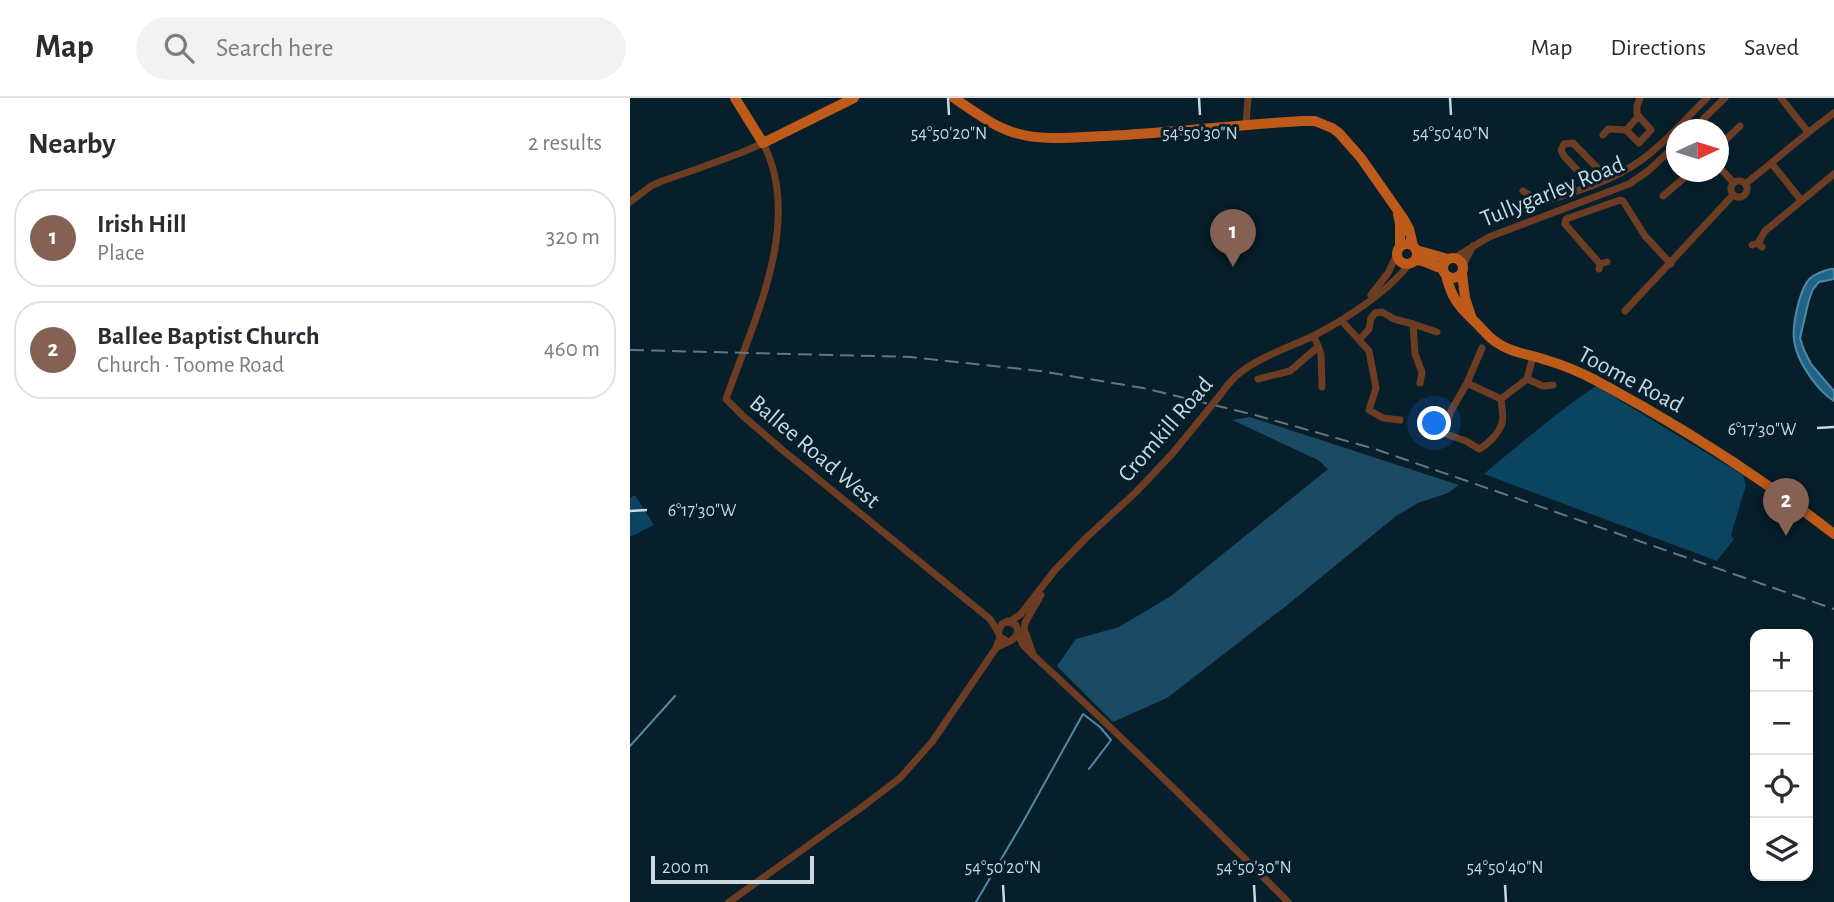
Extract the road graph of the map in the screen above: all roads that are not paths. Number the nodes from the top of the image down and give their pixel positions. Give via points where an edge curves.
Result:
1 (736, 98) edge
2 (854, 98) edge
3 (954, 98) edge
4 (1248, 98) edge
5 (1640, 98) edge
6 (1690, 98) edge
7 (1707, 98) edge
8 (1725, 98) edge
9 (1781, 98) edge
10 (1698, 106) junction
11 (1834, 113) edge
12 (1638, 117) junction
13 (1703, 119) edge
14 (1246, 124) junction
15 (1740, 124) dead end
16 (1626, 130) junction
17 (1808, 132) junction
18 (1602, 135) dead end
19 (1729, 136) edge
20 (1644, 138) junction
21 (763, 143) junction
22 (1655, 148) junction
23 (1666, 154) edge
24 (1772, 164) junction
25 (1833, 175) edge
26 (1729, 178) edge
27 (1608, 179) junction
28 (1679, 182) edge
29 (1734, 183) junction
30 (1663, 184) dead end
31 (1745, 184) junction
32 (1592, 186) junction
33 (1523, 191) dead end
34 (1733, 195) junction
35 (1801, 200) junction
36 (630, 202) edge
37 (1396, 206) junction
38 (1757, 245) dead end
39 (1474, 246) junction
40 (1398, 251) junction
41 (1413, 255) junction
42 (1671, 264) junction
43 (1448, 265) junction
44 (1602, 265) dead end
45 (1462, 269) junction
46 (1364, 303) junction
47 (1625, 311) dead end
48 (1341, 320) junction
49 (1473, 320) junction
50 (1413, 324) junction
51 (1437, 332) dead end
52 (1314, 335) junction
53 (1359, 340) junction
54 (1318, 347) junction
55 (1482, 348) dead end
56 (1533, 356) junction
57 (1258, 379) dead end
58 (1527, 379) junction
59 (1420, 383) dead end
60 (1467, 383) junction
61 (1553, 385) dead end
62 (1322, 387) dead end
63 (1501, 399) junction
64 (1400, 420) dead end
65 (1834, 534) edge
66 (1051, 576) junction
67 (1021, 614) junction
68 (990, 619) junction
69 (1006, 622) junction
70 (1018, 631) junction
71 (1004, 638) junction
72 (1023, 645) junction
73 (1033, 655) junction
74 (729, 902) edge
75 (1288, 902) edge

1 - 21 main road
2 - 21 main road
3 - 14 main road via 997,126 1035,137 1153,134
4 - 14 street
5 - 12 street
6 - 10 street
7 - 10 street
8 - 13 street
9 - 17 street
10 - 22 street
11 - 17 street
12 - 16 street
12 - 20 street via 1651,130
14 - 37 main road via 1325,124 1361,158
15 - 19 street
16 - 18 street via 1608,129
16 - 20 street via 1639,143
17 - 24 street
20 - 22 street
21 - 36 street via 650,186
21 - 68 street, Ballee Road West via 776,183 779,220 763,295 726,399
22 - 27 street
23 - 39 street, Tullygarley Road via 1629,184
24 - 31 street
24 - 35 street
25 - 35 street
26 - 29 street
27 - 32 street
27 - 32 street via 1573,143 1564,144 1564,156
28 - 30 street via 1666,193
29 - 31 street
29 - 34 street
31 - 34 street via 1746,194
32 - 33 street via 1548,200
34 - 42 street
35 - 38 street via 1765,231
37 - 40 main road
37 - 41 main road via 1406,223
39 - 43 street, Tullygarley Road
39 - 45 street, Tullygarley Road
40 - 41 main road via 1405,244
40 - 41 main road via 1402,262
40 - 46 street, Cromkill Road via 1383,281
41 - 43 main road
41 - 46 street, Cromkill Road via 1388,287
42 - 44 street via 1619,200 1566,219 1565,224
42 - 47 street
43 - 45 main road via 1459,259
43 - 45 main road via 1454,278
43 - 49 main road, Toome Road via 1449,287 1457,304
45 - 49 main road
46 - 48 street, Cromkill Road
48 - 52 street, Cromkill Road
48 - 53 street
49 - 56 main road, Toome Road via 1500,345
50 - 51 street
50 - 53 street via 1374,313
50 - 59 street
52 - 54 street
52 - 66 street, Cromkill Road, bridge via 1236,376 1172,454
53 - 64 street via 1371,356 1376,385 1369,410
54 - 57 street via 1288,372
54 - 62 street
55 - 60 street
56 - 58 street
56 - 65 main road, Toome Road via 1583,374 1639,404 1760,479
58 - 61 street
58 - 63 street
60 - 63 street
60 - 63 street via 1446,424 1448,435 1484,447 1503,423
66 - 67 street, Cromkill Road
66 - 73 street via 1025,623
67 - 69 street, Cromkill Road
67 - 70 street, Cromkill Road
68 - 69 street, Ballee Road West
68 - 71 street, Ballee Road West
69 - 70 street, Ballee Road West via 1014,623
69 - 71 street via 1000,626
70 - 71 street
70 - 72 street
71 - 72 street
71 - 74 street via 932,742 900,778
72 - 73 street
73 - 75 street

